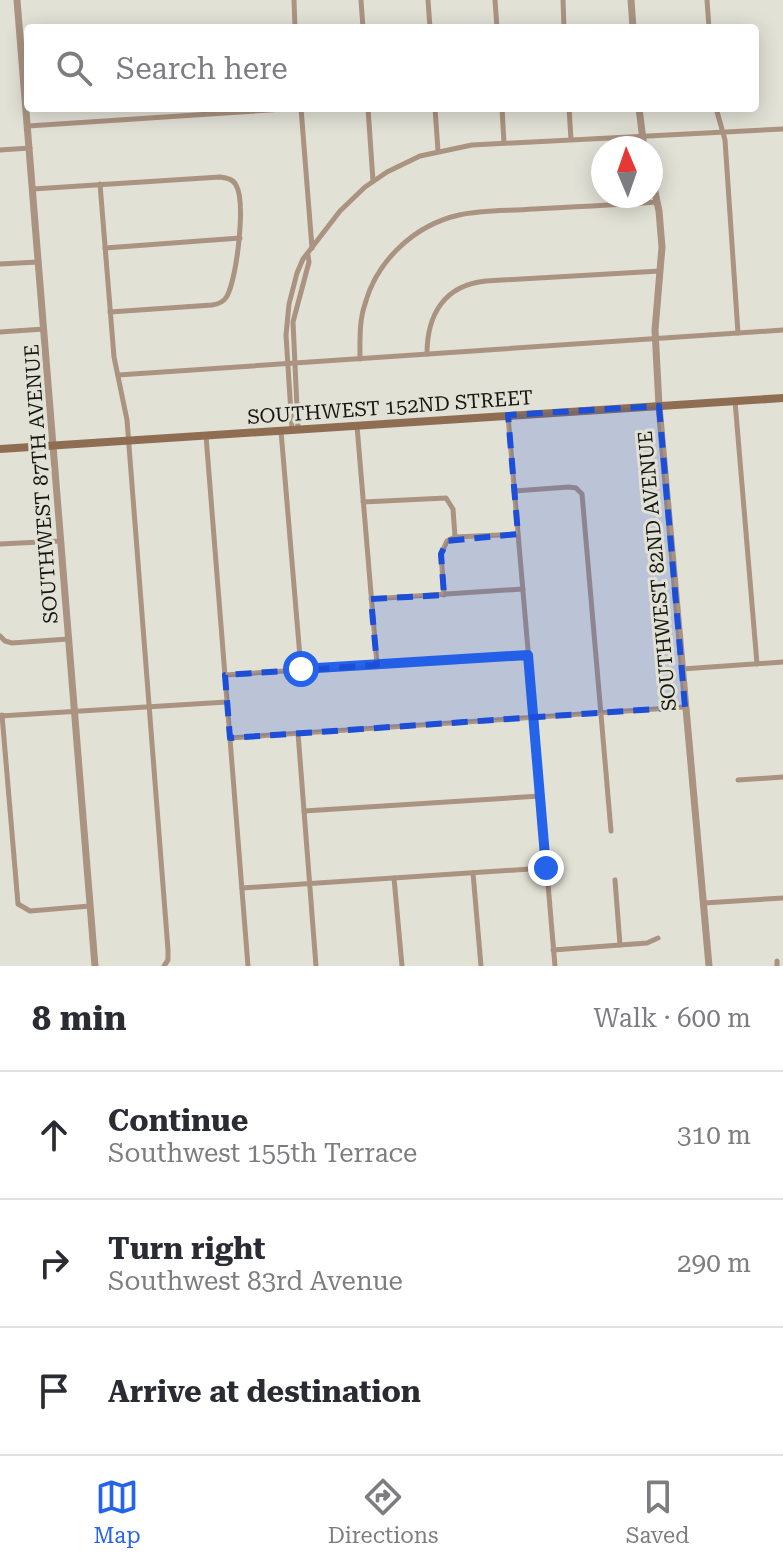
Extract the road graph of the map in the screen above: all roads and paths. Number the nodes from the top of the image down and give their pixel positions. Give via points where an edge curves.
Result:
1 (17, 0) edge
2 (294, 0) edge
3 (361, 0) edge
4 (428, 0) edge
5 (495, 0) edge
6 (563, 0) edge
7 (631, 0) edge
8 (707, 0) edge
9 (295, 24) edge
10 (363, 24) edge
11 (430, 24) edge
12 (497, 24) edge
13 (564, 24) edge
14 (633, 24) edge
15 (709, 24) edge
16 (24, 54) edge
17 (27, 112) edge
18 (240, 112) edge
19 (300, 112) edge
20 (368, 112) edge
21 (435, 112) edge
22 (502, 112) edge
23 (569, 112) edge
24 (639, 112) edge
25 (717, 112) edge
26 (28, 126) junction
27 (783, 129) edge
28 (724, 133) junction
29 (642, 136) joint
30 (591, 138) edge
31 (571, 139) junction
32 (504, 143) junction
33 (30, 148) junction
34 (0, 150) edge
35 (438, 151) junction
36 (373, 181) junction
37 (100, 184) junction
38 (33, 189) junction
39 (591, 206) edge
40 (659, 208) edge
41 (240, 238) junction
42 (104, 248) junction
43 (310, 251) junction
44 (39, 262) junction
45 (0, 264) edge
46 (660, 271) junction
47 (110, 312) junction
48 (45, 329) junction
49 (783, 330) edge
50 (0, 332) edge
51 (738, 333) junction
52 (655, 339) junction
53 (427, 354) junction
54 (360, 359) junction
55 (291, 364) junction
56 (117, 375) junction
57 (783, 398) edge
58 (735, 401) junction
59 (659, 406) junction
60 (508, 415) junction
61 (357, 425) junction
62 (295, 429) junction
63 (281, 430) junction
64 (206, 435) junction
65 (128, 440) junction
66 (54, 446) junction
67 (0, 449) edge
68 (514, 491) junction
69 (363, 502) junction
70 (518, 534) junction
71 (455, 537) junction
72 (62, 541) junction
73 (0, 544) edge
74 (523, 589) junction
75 (444, 595) junction
76 (371, 599) junction
77 (1, 638) edge
78 (69, 639) junction
79 (528, 655) junction
80 (783, 662) edge
81 (757, 664) junction
82 (377, 665) junction
83 (301, 669) junction
84 (682, 669) junction
85 (225, 675) junction
86 (227, 702) junction
87 (149, 706) junction
88 (685, 707) junction
89 (75, 711) junction
90 (601, 713) junction
91 (1, 716) edge
92 (534, 718) junction
93 (298, 733) junction
94 (230, 738) junction
95 (783, 777) edge
96 (738, 780) dead end
97 (540, 796) junction
98 (304, 811) junction
99 (611, 831) dead end
100 (546, 868) junction
101 (473, 873) junction
102 (394, 878) junction
103 (615, 880) dead end
104 (310, 883) junction
105 (242, 888) junction
106 (783, 898) edge
107 (703, 903) junction
108 (90, 906) junction
109 (658, 938) dead end
110 (620, 945) junction
111 (553, 950) junction
112 (95, 966) edge
113 (164, 966) edge
114 (248, 966) edge
115 (316, 966) edge
116 (402, 966) edge
117 (481, 966) edge
118 (555, 966) edge
119 (709, 966) edge

1 - 16 street, SOUTHWEST 87TH AVENUE
2 - 9 street
3 - 10 street
4 - 11 street
5 - 12 street
6 - 13 street
7 - 14 street
8 - 15 street
17 - 26 street, SOUTHWEST 87TH AVENUE
18 - 26 street
19 - 43 street
20 - 36 street
21 - 35 street
22 - 32 street
23 - 31 street
24 - 29 street
25 - 28 street
26 - 33 street, SOUTHWEST 87TH AVENUE
27 - 28 street
28 - 29 street
28 - 51 street
30 - 31 street
31 - 32 street
32 - 35 street
33 - 34 street
33 - 38 street, SOUTHWEST 87TH AVENUE
35 - 36 street
36 - 43 street via 346,204
37 - 38 street
37 - 41 street via 232,180 238,192
37 - 42 street
38 - 44 street, SOUTHWEST 87TH AVENUE
39 - 54 street via 479,212 427,228 400,246 372,286 362,317
40 - 46 street, SOUTHWEST 82ND AVENUE
41 - 42 street
41 - 47 street via 226,298 212,305
42 - 47 street
43 - 55 street via 289,304
44 - 45 street
44 - 48 street, SOUTHWEST 87TH AVENUE
46 - 52 street, SOUTHWEST 82ND AVENUE
46 - 53 street via 463,285 445,297 433,315
47 - 56 street
48 - 50 street
48 - 66 street, SOUTHWEST 87TH AVENUE
49 - 51 street
51 - 52 street
52 - 53 street
52 - 59 street, SOUTHWEST 82ND AVENUE
53 - 54 street
54 - 55 street
55 - 56 street
55 - 62 street
56 - 65 street
57 - 58 main road, SOUTHWEST 152ND STREET
58 - 59 main road, SOUTHWEST 152ND STREET
58 - 81 street
59 - 60 main road, SOUTHWEST 152ND STREET
59 - 84 street, SOUTHWEST 82ND AVENUE
60 - 61 main road, SOUTHWEST 152ND STREET
60 - 68 street
61 - 62 main road, SOUTHWEST 152ND STREET
61 - 69 street
62 - 63 main road, SOUTHWEST 152ND STREET
63 - 64 main road, SOUTHWEST 152ND STREET
63 - 83 street
64 - 65 main road, SOUTHWEST 152ND STREET
64 - 85 street
65 - 66 main road, SOUTHWEST 152ND STREET
65 - 87 street
66 - 67 main road, SOUTHWEST 152ND STREET
66 - 72 street, SOUTHWEST 87TH AVENUE
68 - 70 street
68 - 90 street via 579,490
69 - 71 street via 448,499
69 - 76 street
70 - 71 street
70 - 74 street
71 - 75 street via 441,551
72 - 73 street
72 - 78 street, SOUTHWEST 87TH AVENUE
74 - 75 street
74 - 79 street
75 - 76 street
76 - 82 street
77 - 78 street via 16,643
78 - 89 street, SOUTHWEST 87TH AVENUE
79 - 82 street
79 - 92 street
80 - 81 street
81 - 84 street
82 - 83 street
83 - 85 street
84 - 88 street, SOUTHWEST 82ND AVENUE
85 - 86 street
86 - 87 street
86 - 94 street
87 - 89 street
87 - 113 street via 168,950
88 - 90 street
88 - 107 street, SOUTHWEST 82ND AVENUE
89 - 91 street
89 - 108 street, SOUTHWEST 87TH AVENUE
90 - 92 street
90 - 99 street
91 - 108 street via 16,897 22,908 33,911
92 - 93 street
92 - 97 street
93 - 94 street
93 - 98 street
94 - 105 street
95 - 96 street
97 - 98 street
97 - 100 street
98 - 104 street
100 - 101 street
100 - 111 street
101 - 102 street
101 - 117 street
102 - 104 street
102 - 116 street
103 - 110 street
104 - 105 street
104 - 115 street
105 - 114 street
106 - 107 street
107 - 119 street, SOUTHWEST 82ND AVENUE
108 - 112 street, SOUTHWEST 87TH AVENUE
109 - 110 street
110 - 111 street
111 - 118 street

